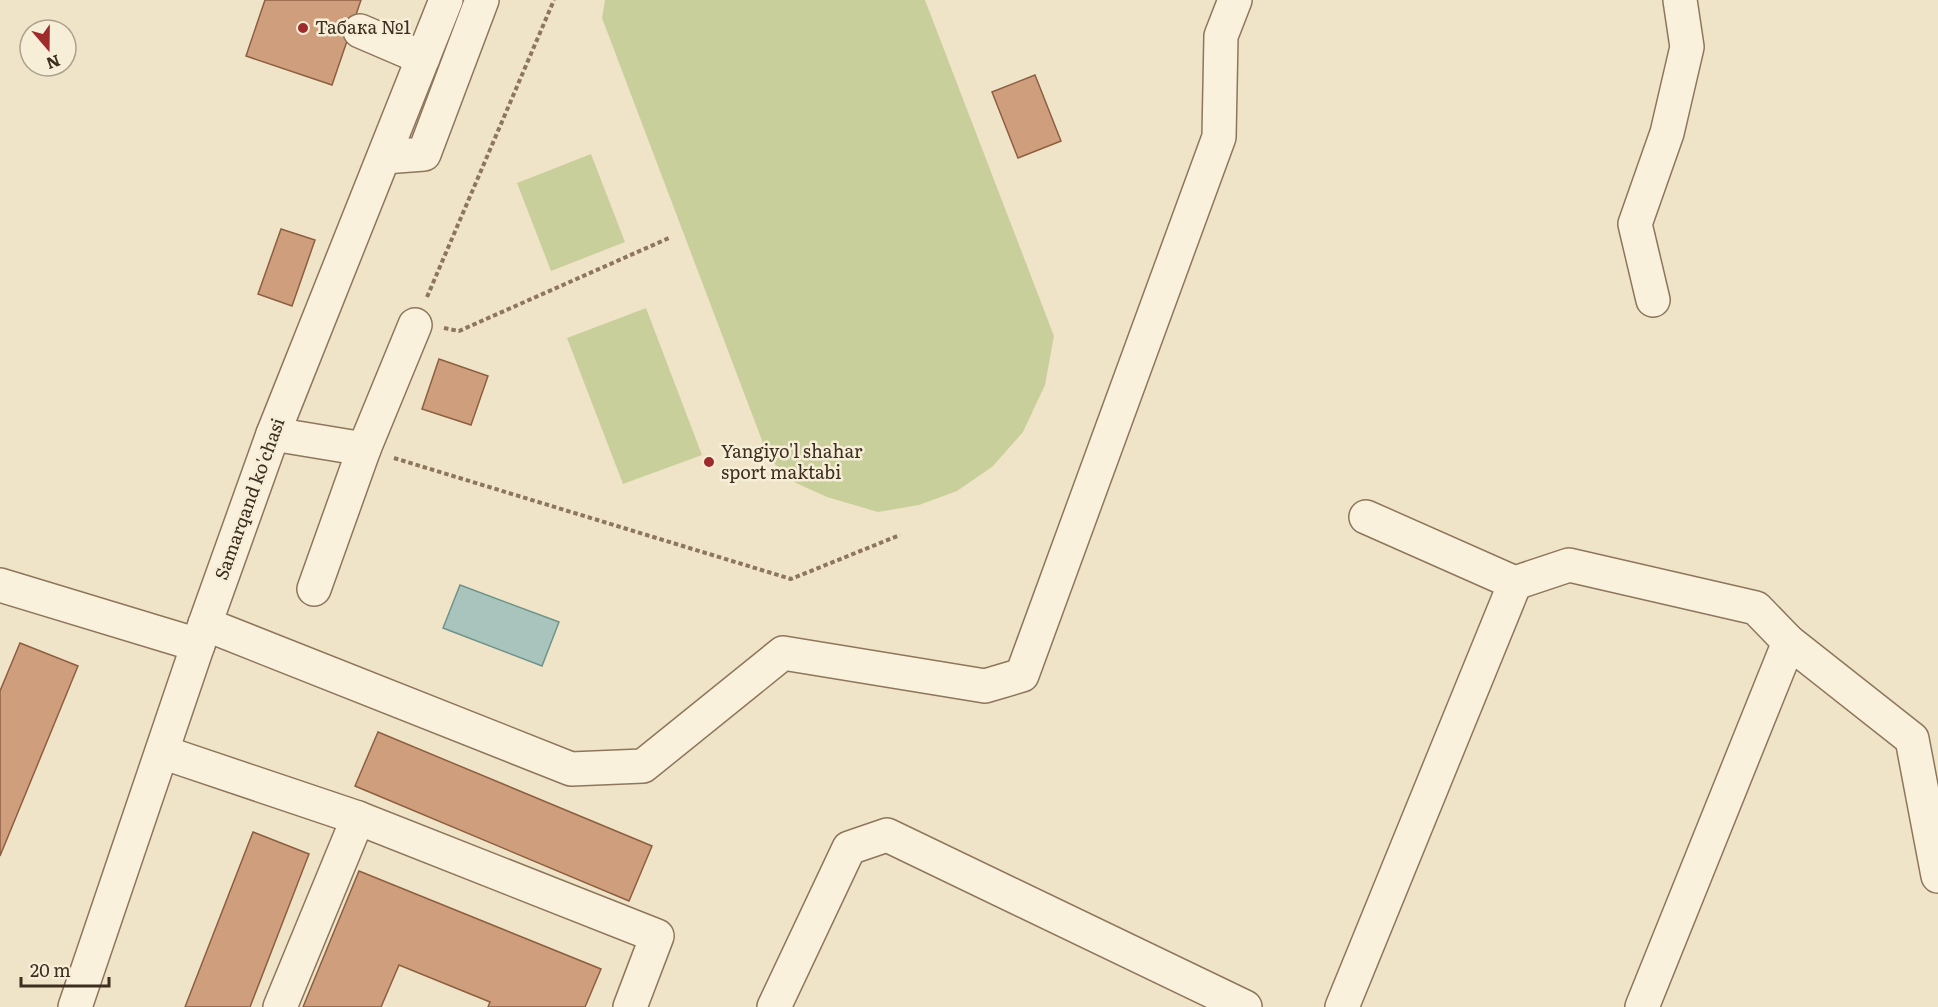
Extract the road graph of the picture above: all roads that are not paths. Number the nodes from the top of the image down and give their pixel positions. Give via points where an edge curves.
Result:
1 (446, 0) edge
2 (482, 0) edge
3 (1235, 0) edge
4 (1680, 0) edge
5 (360, 31) dead end
6 (423, 58) junction
7 (384, 158) junction
8 (1653, 300) dead end
9 (415, 325) road end
10 (273, 434) junction
11 (364, 450) junction
12 (1366, 517) dead end
13 (1515, 583) junction
14 (0, 585) edge
15 (314, 589) dead end
16 (201, 634) junction
17 (1789, 642) junction
18 (162, 752) junction
19 (358, 818) junction
20 (1938, 876) edge
21 (75, 1007) edge
22 (280, 1007) edge
23 (630, 1007) edge
24 (774, 1007) edge
25 (1245, 1007) edge
26 (1342, 1007) edge
27 (1642, 1007) edge

1 - 6 street, Samarqand ko'chasi
2 - 7 street via 424,154
3 - 16 street via 1221,36 1219,137 1022,675 986,686 783,653 643,766 571,769
4 - 8 street via 1687,47 1667,133 1635,224
5 - 6 street
6 - 7 street, Samarqand ko'chasi
7 - 10 street, Samarqand ko'chasi
9 - 11 street
10 - 11 street
10 - 16 street, Samarqand ko'chasi
11 - 15 street
12 - 13 street
13 - 17 street via 1569,566 1580,568 1756,608
13 - 26 street
14 - 16 street
16 - 18 street, Samarqand ko'chasi
17 - 20 street via 1912,739
17 - 27 street
18 - 19 street
18 - 21 street, Samarqand ko'chasi
19 - 22 street
19 - 23 street via 657,936
24 - 25 street via 849,848 887,835

